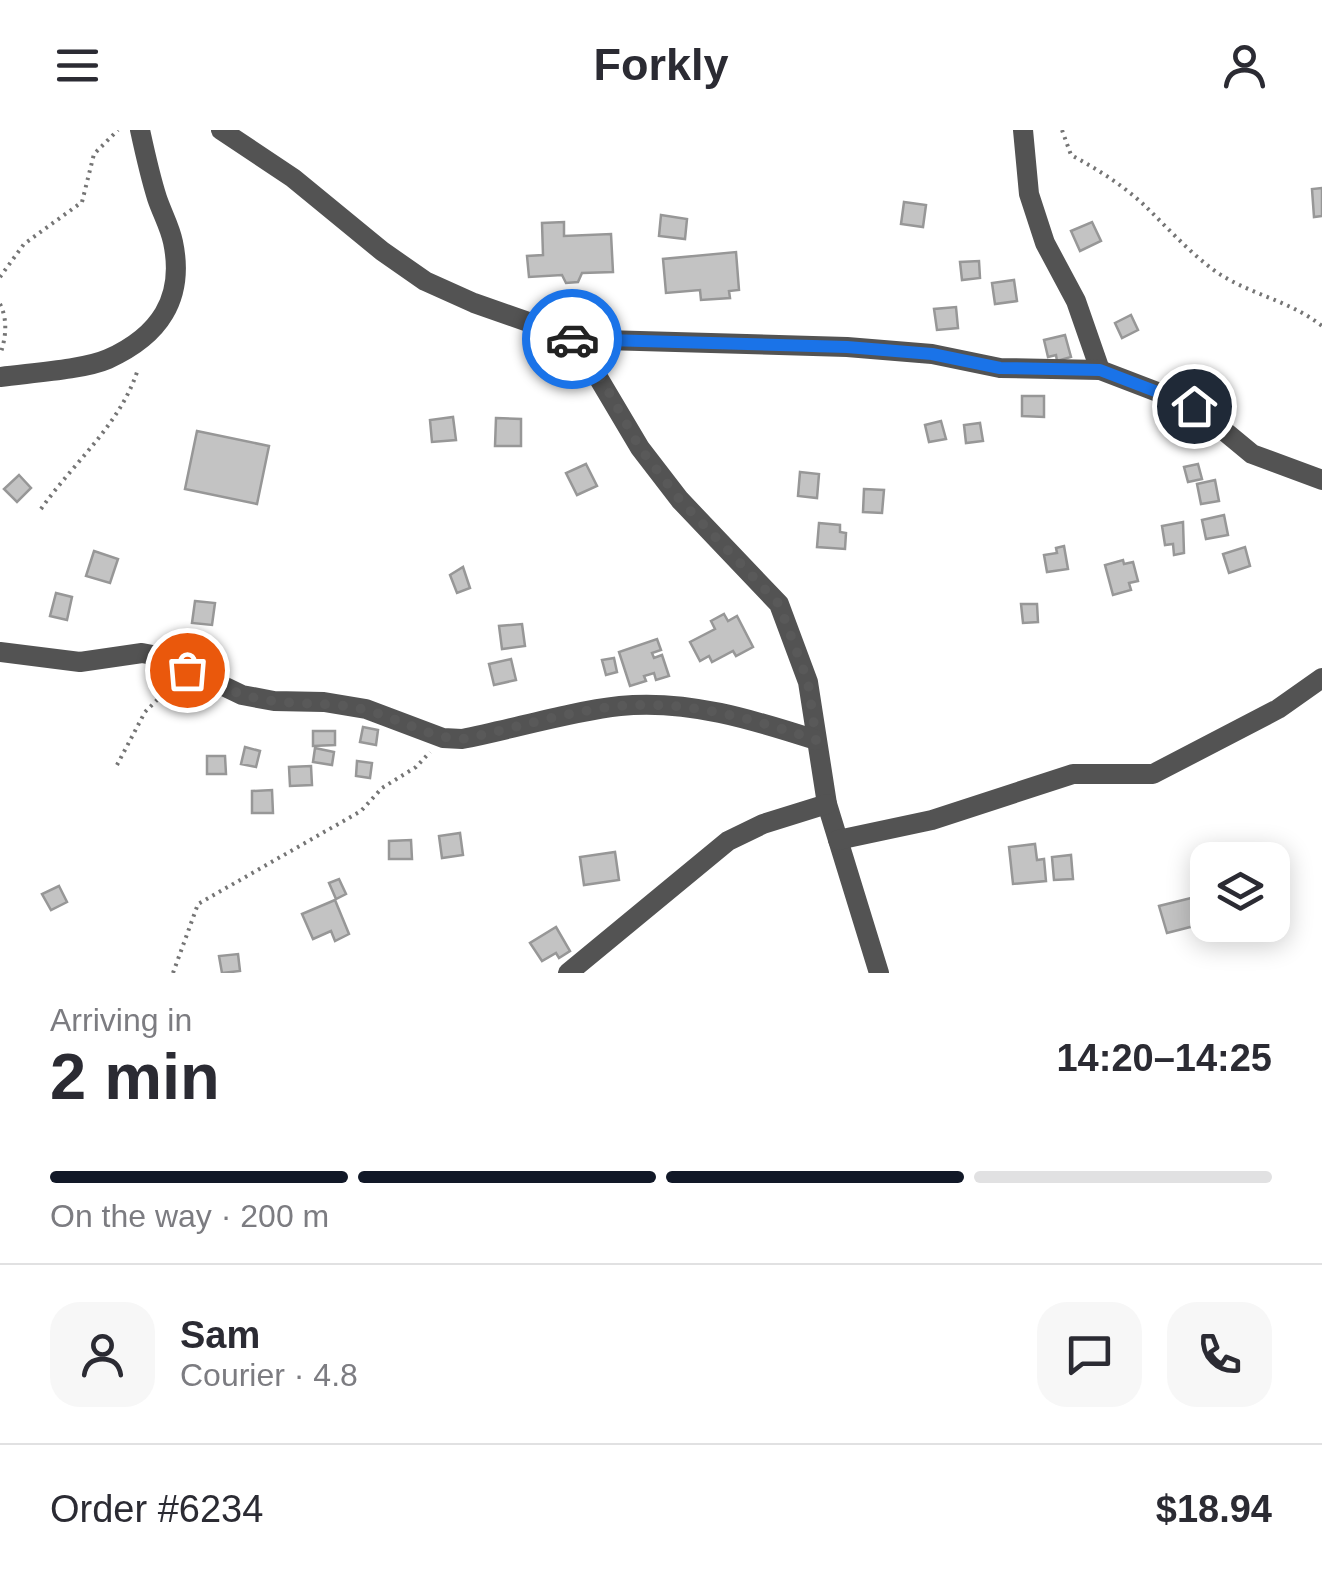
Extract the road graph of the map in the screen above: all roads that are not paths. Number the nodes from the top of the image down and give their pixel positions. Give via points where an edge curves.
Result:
1 (140, 130) edge
2 (220, 130) edge
3 (1023, 130) edge
4 (569, 339) junction
5 (1100, 370) junction
6 (0, 377) edge
7 (1322, 480) edge
8 (0, 652) edge
9 (1322, 678) edge
10 (816, 740) junction
11 (826, 804) junction
12 (838, 840) junction
13 (568, 973) edge
14 (879, 973) edge

1 - 6 street via 176,267 160,323 105,361
2 - 4 street via 425,281
3 - 5 street via 1028,194
4 - 5 street via 832,346 1014,369
4 - 10 street via 592,362 640,448 680,500 779,604 808,682
5 - 7 street via 1194,406 1252,454
8 - 10 street via 80,662 162,656 242,695 366,710 443,738 647,705 747,718
9 - 12 street via 1278,709 1153,774 1073,774 932,820
10 - 11 street
11 - 12 street
11 - 13 street via 728,841
12 - 14 street

